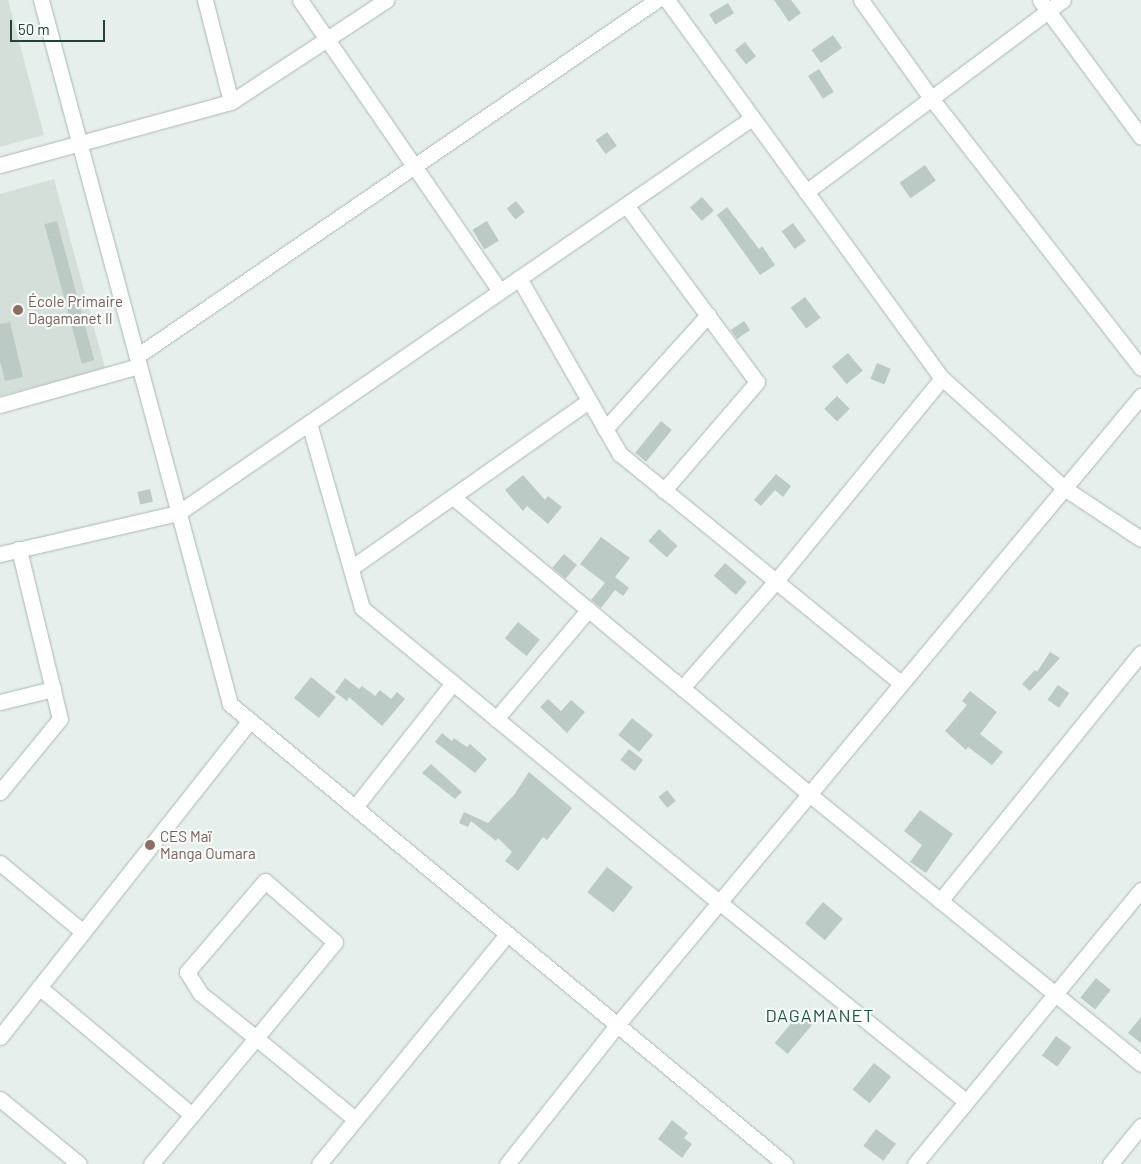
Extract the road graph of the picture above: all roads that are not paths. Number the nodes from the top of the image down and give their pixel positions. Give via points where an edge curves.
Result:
1 (41, 0) edge
2 (205, 0) edge
3 (300, 0) edge
4 (386, 0) edge
5 (657, 0) edge
6 (667, 0) edge
7 (861, 0) edge
8 (1062, 0) edge
9 (1044, 5) edge
10 (327, 39) junction
11 (931, 98) junction
12 (230, 102) junction
13 (752, 118) junction
14 (1141, 137) edge
15 (80, 144) junction
16 (0, 165) edge
17 (414, 166) junction
18 (806, 192) junction
19 (626, 205) junction
20 (519, 278) junction
21 (500, 291) junction
22 (708, 315) junction
23 (138, 361) junction
24 (1141, 368) edge
25 (942, 378) junction
26 (1141, 396) edge
27 (589, 401) junction
28 (0, 405) edge
29 (309, 422) junction
30 (606, 429) junction
31 (1064, 488) junction
32 (664, 490) junction
33 (452, 496) junction
34 (178, 512) junction
35 (1141, 539) edge
36 (19, 550) junction
37 (0, 554) edge
38 (351, 568) junction
39 (776, 581) junction
40 (588, 610) junction
41 (1141, 653) edge
42 (452, 683) junction
43 (901, 683) junction
44 (682, 688) junction
45 (53, 690) junction
46 (0, 702) edge
47 (496, 719) junction
48 (250, 720) junction
49 (0, 792) edge
50 (809, 794) junction
51 (355, 807) junction
52 (0, 863) edge
53 (1141, 890) edge
54 (940, 901) junction
55 (719, 902) junction
56 (83, 932) junction
57 (507, 934) junction
58 (39, 987) junction
59 (1055, 994) junction
60 (617, 1024) junction
61 (0, 1037) edge
62 (256, 1038) junction
63 (1141, 1064) edge
64 (0, 1099) edge
65 (966, 1102) junction
66 (192, 1115) junction
67 (355, 1119) junction
68 (1141, 1126) edge
69 (779, 1162) edge
70 (79, 1164) edge
71 (151, 1164) edge
72 (319, 1164) edge
73 (507, 1164) edge
74 (915, 1164) edge
75 (1110, 1164) edge

1 - 15 street
2 - 12 street
3 - 10 street
4 - 10 street
5 - 17 street
6 - 13 street
7 - 11 street
8 - 9 street
9 - 11 street
9 - 14 street
10 - 12 street
10 - 17 street
11 - 18 street
11 - 24 street
12 - 15 street
13 - 18 street
13 - 19 street
15 - 16 street
15 - 23 street
17 - 21 street
17 - 23 street
18 - 25 street
19 - 20 street
19 - 22 street
20 - 21 street
20 - 27 street
21 - 29 street
22 - 30 street
22 - 32 street via 757,382
23 - 28 street
23 - 34 street
25 - 31 street
25 - 39 street
26 - 31 street
27 - 30 street
27 - 33 street
29 - 34 street
29 - 38 street
30 - 32 street via 620,454
31 - 35 street
31 - 43 street
32 - 39 street
33 - 38 street
33 - 40 street
34 - 36 street
34 - 48 street via 230,704
36 - 37 street
36 - 45 street
38 - 42 street via 362,608
39 - 43 street
39 - 44 street
40 - 44 street
40 - 47 street
41 - 54 street
42 - 47 street
42 - 51 street
43 - 50 street
44 - 50 street
45 - 46 street
45 - 49 street via 60,719
47 - 55 street
48 - 51 street
48 - 56 street
50 - 54 street
50 - 55 street
51 - 57 street
52 - 56 street
53 - 59 street
54 - 59 street
55 - 60 street
55 - 65 street
56 - 58 street
57 - 60 street
57 - 67 street
58 - 61 street
58 - 66 street
59 - 63 street
59 - 65 street
60 - 69 street
60 - 73 street
62 - 62 street via 200,994 187,972 265,881 335,942
62 - 66 street
62 - 67 street
64 - 70 street
65 - 74 street
66 - 71 street
67 - 72 street
68 - 75 street

